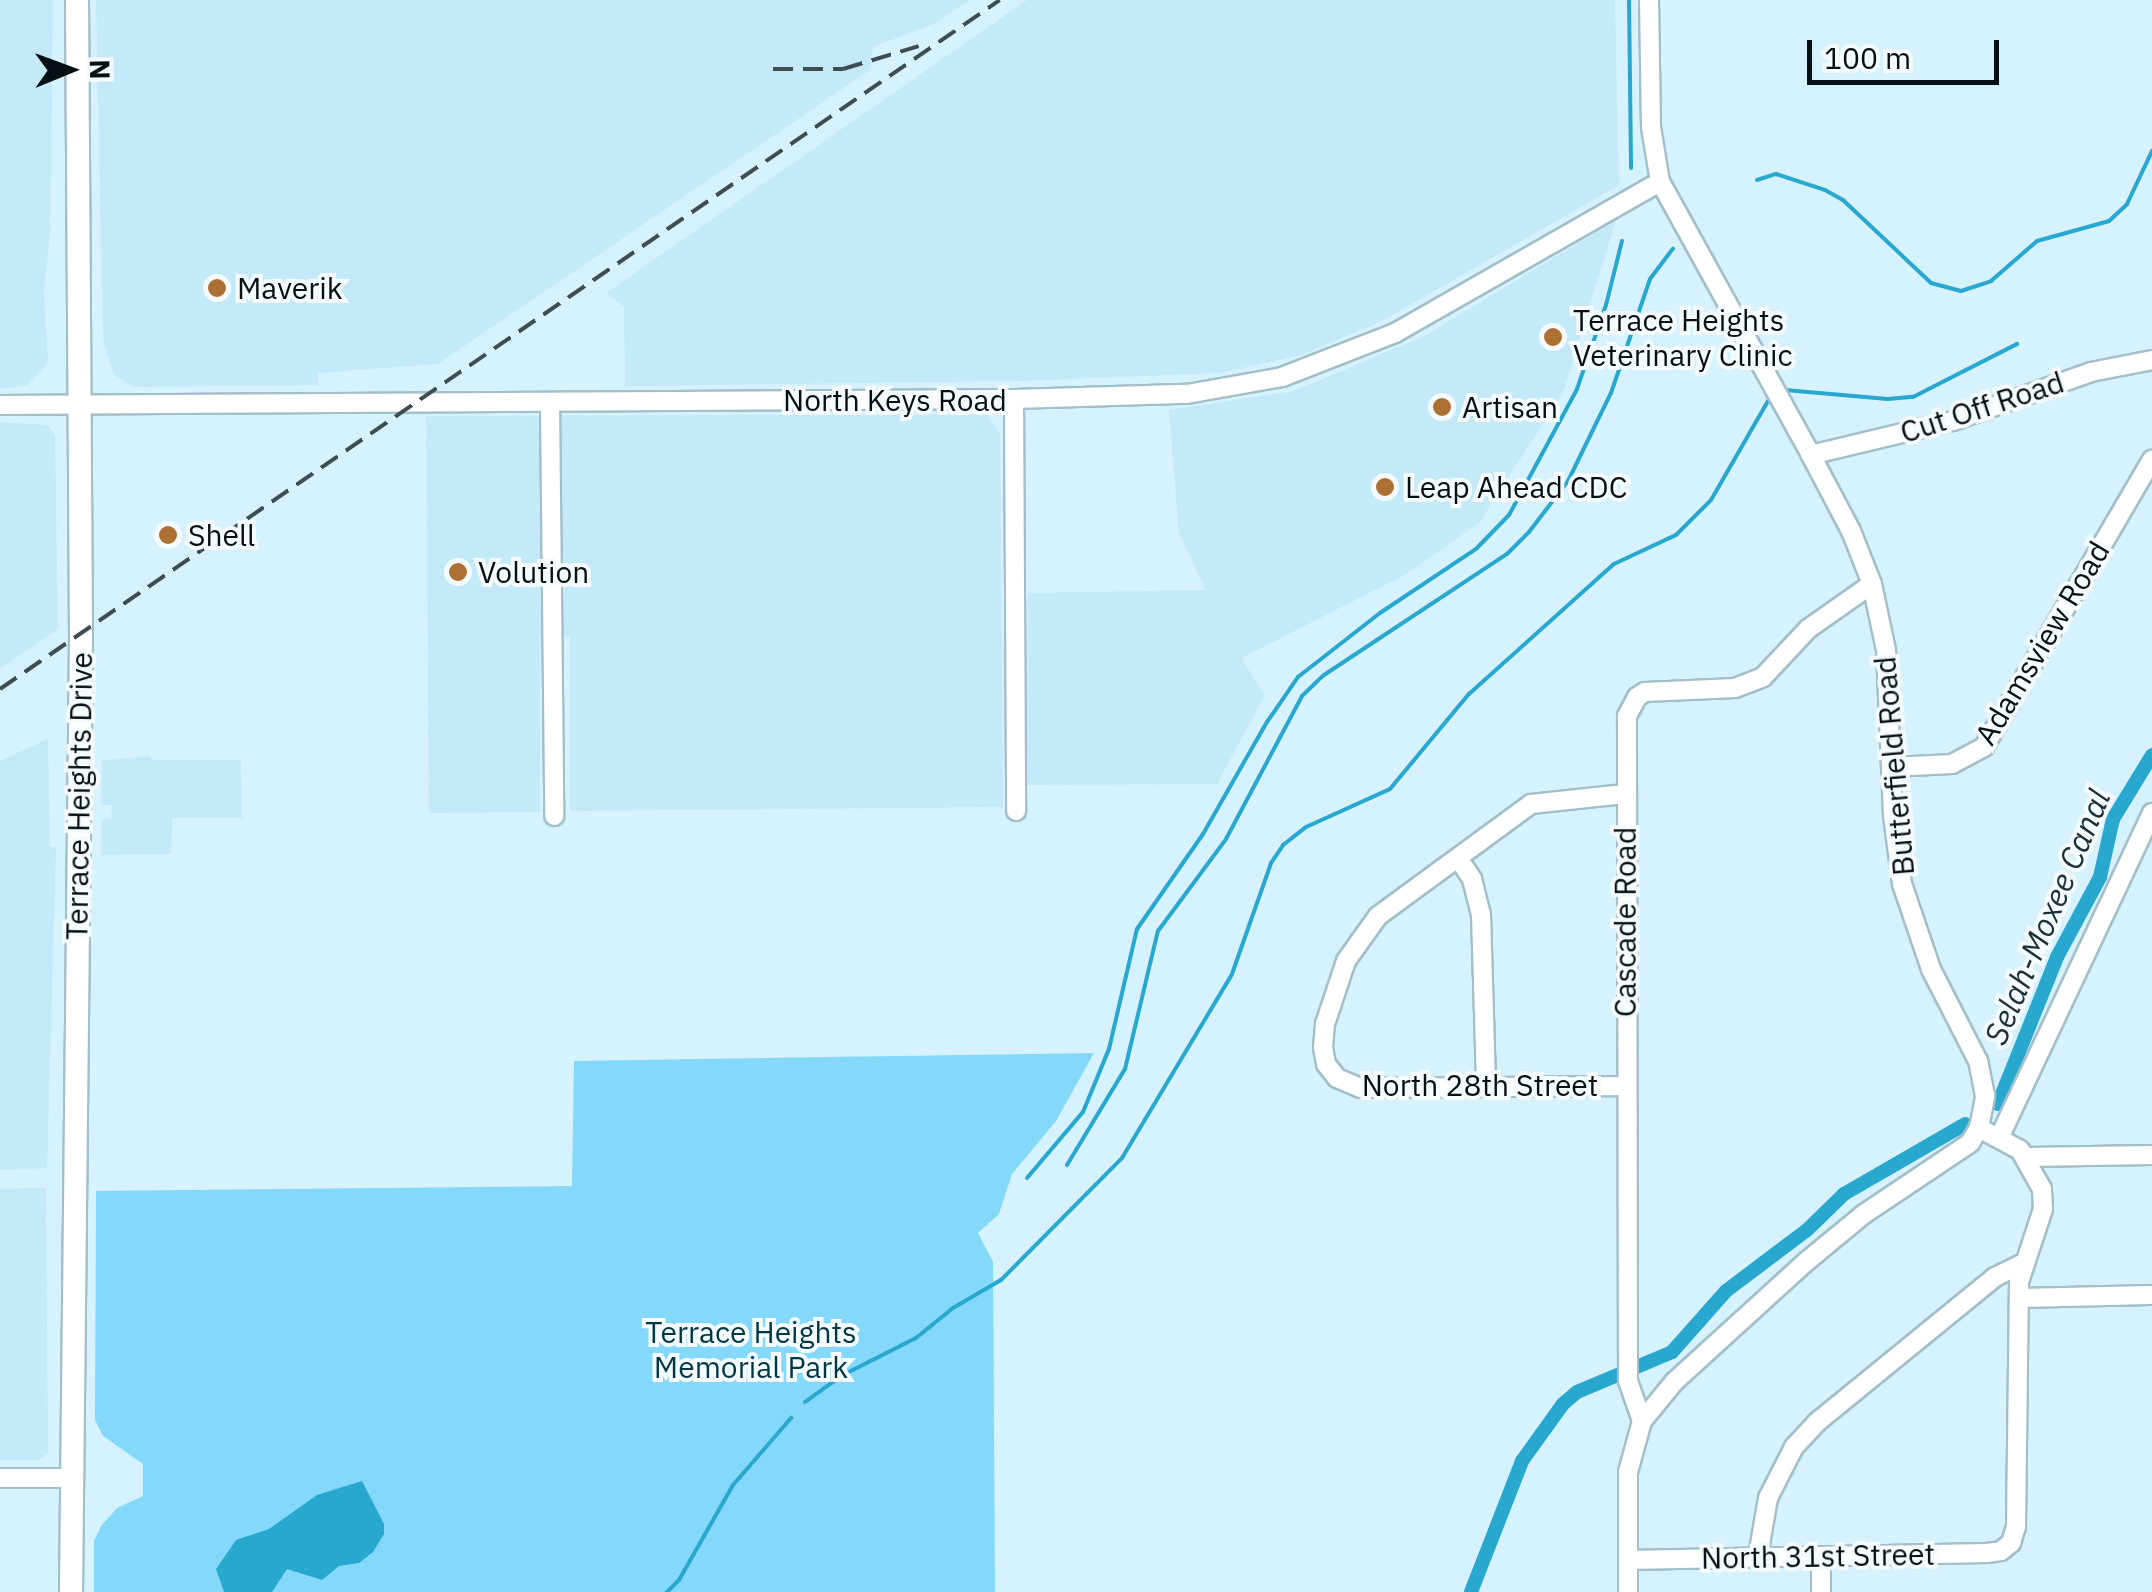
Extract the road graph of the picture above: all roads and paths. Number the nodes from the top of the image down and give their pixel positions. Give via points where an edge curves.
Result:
1 (76, 0) edge
2 (1649, 0) edge
3 (1660, 182) junction
4 (2152, 360) edge
5 (1014, 399) junction
6 (550, 403) junction
7 (81, 404) junction
8 (0, 405) edge
9 (1811, 455) junction
10 (2152, 460) edge
11 (1872, 584) junction
12 (1892, 767) junction
13 (1626, 794) junction
14 (1016, 810) dead end
15 (2152, 812) edge
16 (554, 816) dead end
17 (1458, 858) junction
18 (1626, 1086) junction
19 (1486, 1087) junction
20 (1979, 1128) junction
21 (2000, 1136) junction
22 (2152, 1155) edge
23 (2027, 1158) junction
24 (2022, 1264) junction
25 (2152, 1295) edge
26 (2019, 1298) junction
27 (1642, 1421) junction
28 (0, 1478) edge
29 (71, 1478) junction
30 (1758, 1556) junction
31 (1821, 1556) junction
32 (1628, 1560) junction
33 (70, 1592) edge
34 (1628, 1592) edge
35 (1821, 1592) edge

1 - 7 main road, Terrace Heights Drive
2 - 3 street, Butterfield Road via 1650,128
3 - 5 street, North Keys Road via 1395,333 1334,360 1187,394
3 - 9 street, Butterfield Road
4 - 9 street, Cut Off Road via 2092,372 1953,421
5 - 6 street, North Keys Road
5 - 14 street
6 - 7 street, North Keys Road
6 - 16 street
7 - 8 street, North Keys Road
7 - 29 main road, Terrace Heights Drive
9 - 11 street, Butterfield Road
10 - 12 street, Adamsview Road via 1984,747 1952,764
11 - 12 street, Butterfield Road via 1886,650
11 - 13 street, Cascade Road via 1750,684 1637,697 1626,724
12 - 20 street, Butterfield Road via 1902,884 1932,970 1978,1061 1985,1096
13 - 17 street via 1531,804
13 - 18 street, Cascade Road
15 - 21 street
17 - 19 street via 1472,878 1481,914
17 - 19 street, North 28th Street via 1378,916 1346,960 1323,1047 1336,1078 1360,1088
18 - 19 street, North 28th Street
18 - 27 street, Cascade Road via 1628,1381
20 - 21 street
20 - 27 street via 1957,1155 1864,1214 1753,1307
21 - 23 street
22 - 23 street
23 - 24 street via 2044,1209
24 - 26 street
24 - 30 street via 1995,1277 1794,1447 1768,1498
25 - 26 street
26 - 31 street, North 31st Street via 2016,1526 2007,1548
27 - 32 street via 1629,1462
28 - 29 street
29 - 33 main road, Terrace Heights Drive
30 - 31 street, North 31st Street
30 - 32 street, North 31st Street
31 - 35 street
32 - 34 street

